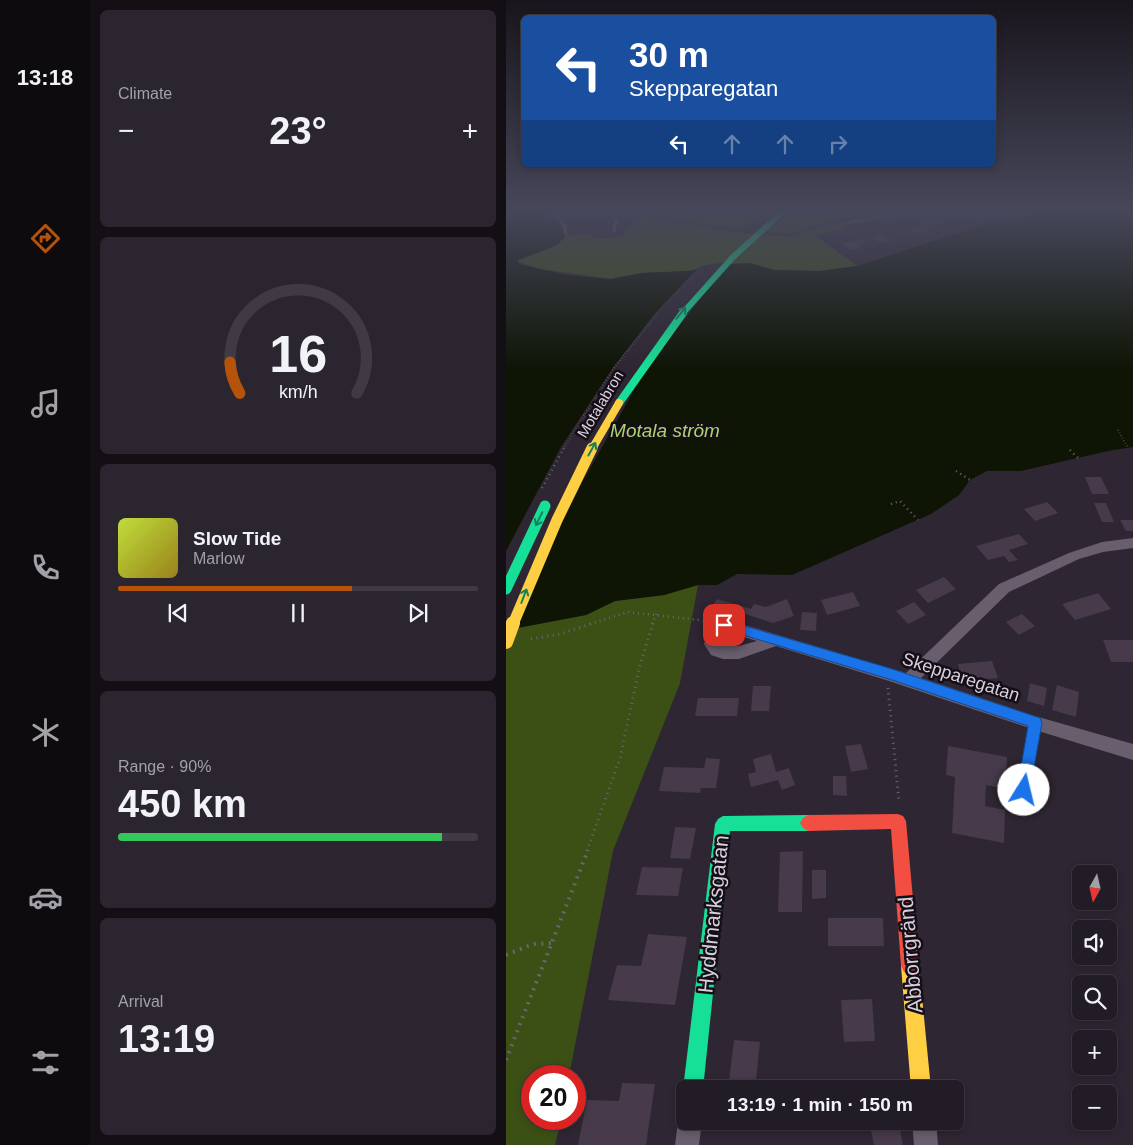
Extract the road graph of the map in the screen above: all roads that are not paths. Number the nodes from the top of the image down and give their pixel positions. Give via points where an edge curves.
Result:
1 (714, 263) edge
2 (725, 263) edge
3 (692, 285) dead end
4 (550, 496) dead end
5 (1133, 543) edge
6 (506, 589) edge
7 (776, 640) junction
8 (506, 642) edge
9 (909, 680) junction
10 (1035, 723) junction
11 (1133, 752) edge
12 (1024, 790) dead end
13 (898, 821) joint
14 (694, 1080) edge
15 (920, 1080) edge
16 (689, 1130) edge
17 (925, 1130) edge
18 (687, 1145) edge
19 (926, 1145) edge

1 - 3 main road
8 -> 2 main road, Motalabron, bridge via 530,578 592,448 640,367 693,297
4 -> 6 main road, bridge
5 - 9 street via 1102,547 1074,556 1004,588
7 - 7 street, Skepparegatan via 724,625 715,634 712,644 716,651 732,655
7 - 9 street, Skepparegatan
9 - 10 street, Skepparegatan
10 - 11 street, Skepparegatan
10 - 12 lane
13 - 14 main road, Hyddmarksgatan via 723,824
13 - 15 main road, Abborrgränd
16 - 18 street
17 - 19 street

